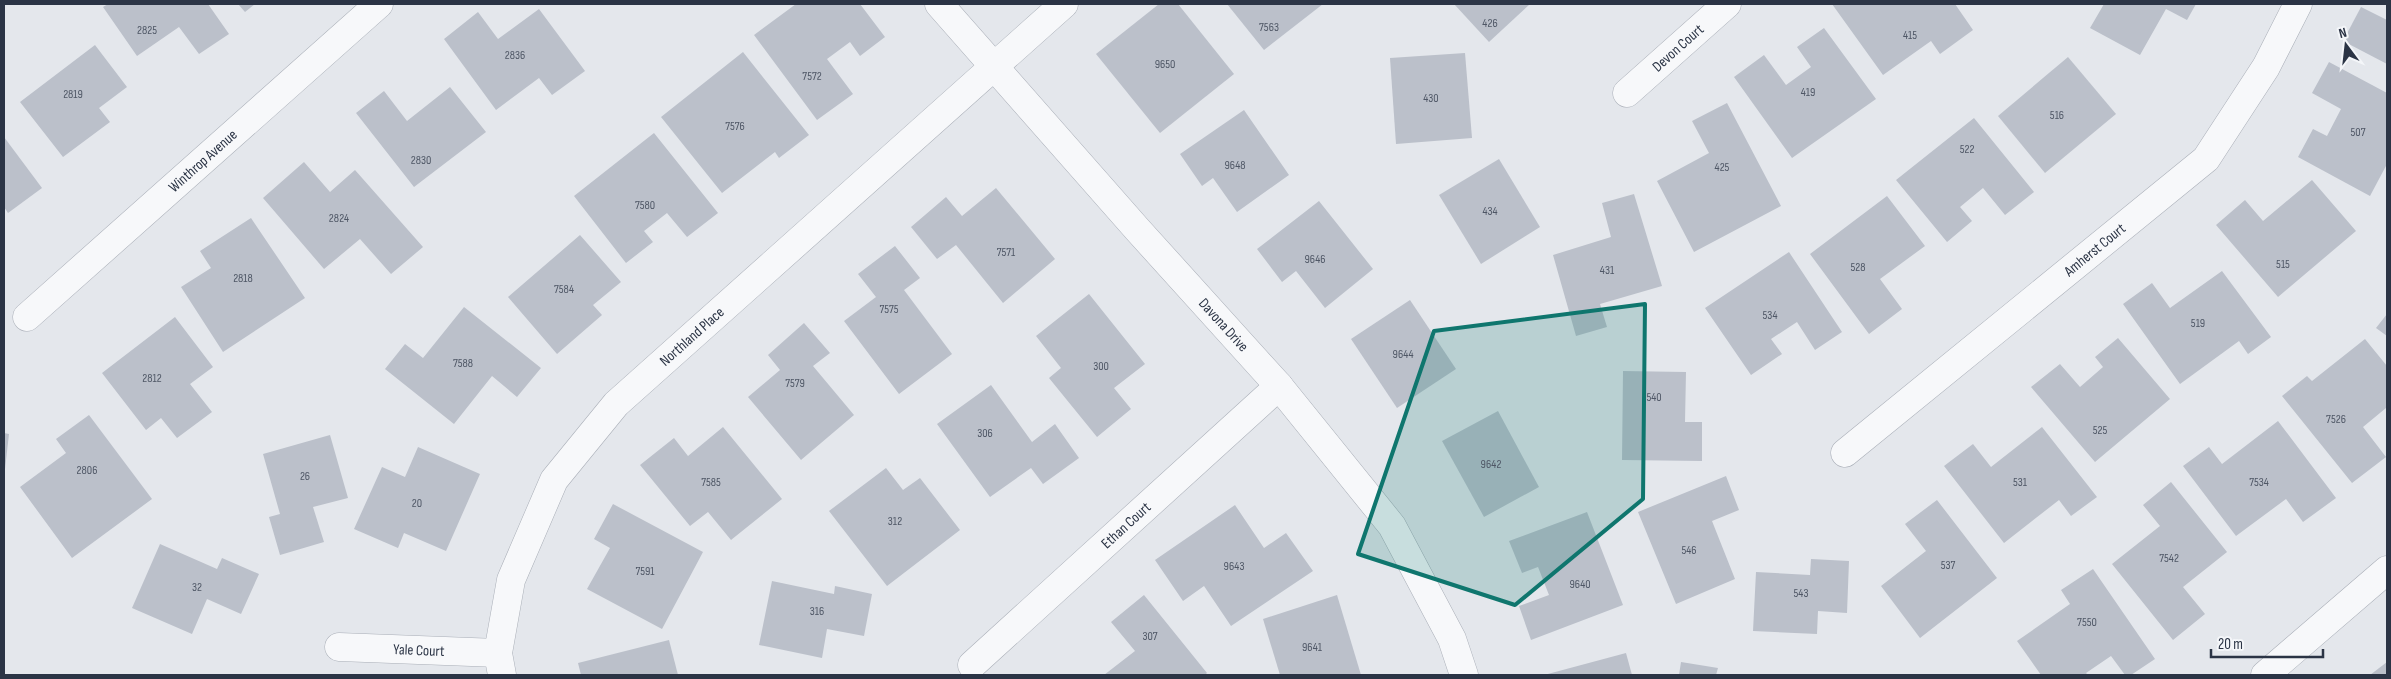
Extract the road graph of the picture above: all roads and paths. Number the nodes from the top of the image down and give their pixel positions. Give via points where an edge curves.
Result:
1 (380, 4) edge
2 (939, 4) edge
3 (1064, 4) edge
4 (1727, 4) edge
5 (2298, 4) edge
6 (994, 65) junction
7 (1627, 93) dead end
8 (27, 317) dead end
9 (1279, 386) junction
10 (1845, 453) dead end
11 (2387, 570) edge
12 (339, 647) dead end
13 (500, 664) edge
14 (972, 665) dead end
15 (1464, 675) edge
16 (2265, 675) edge

1 - 8 street, Winthrop Avenue
2 - 6 street, Davona Drive
3 - 6 street, Northland Place
4 - 7 street, Devon Court
5 - 10 street, Amherst Court via 2266,67 2206,159
6 - 9 street, Davona Drive
6 - 13 street, Northland Place via 616,404 554,480 511,580
9 - 14 street, Ethan Court
9 - 15 street, Davona Drive via 1392,526 1452,639
11 - 16 street
12 - 13 street, Yale Court

